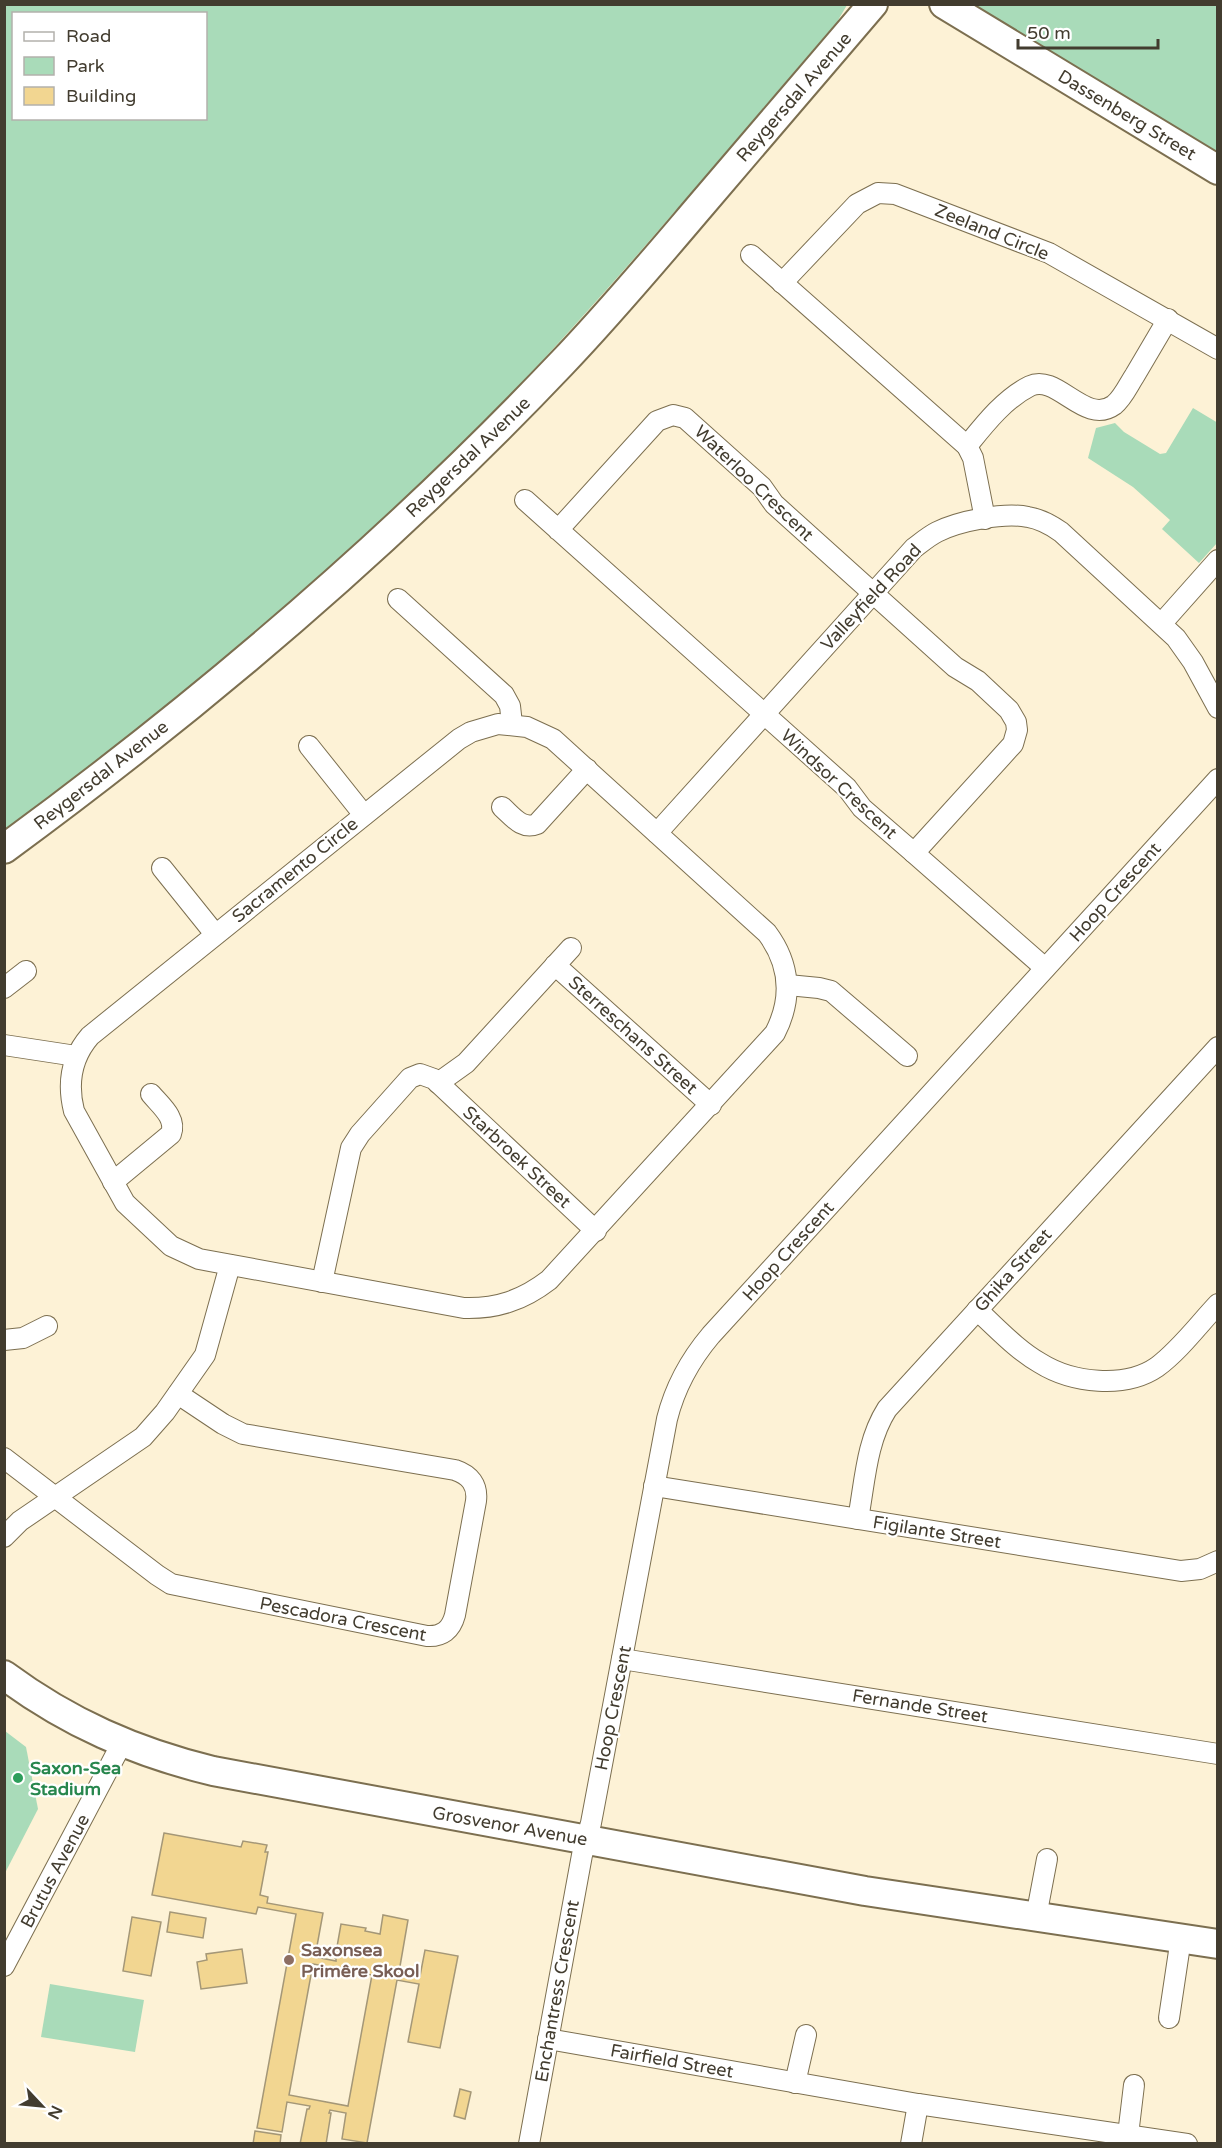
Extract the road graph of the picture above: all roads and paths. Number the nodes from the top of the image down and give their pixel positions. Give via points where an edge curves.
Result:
1 (873, 4) edge
2 (944, 4) edge
3 (1218, 170) edge
4 (751, 255) dead end
5 (782, 283) junction
6 (1168, 319) junction
7 (1218, 349) edge
8 (967, 447) junction
9 (525, 500) dead end
10 (985, 519) junction
11 (558, 530) junction
12 (1218, 560) edge
13 (873, 594) junction
14 (398, 598) dead end
15 (1162, 623) junction
16 (1218, 708) edge
17 (765, 714) junction
18 (512, 724) junction
19 (309, 746) dead end
20 (587, 769) junction
21 (1218, 779) edge
22 (502, 807) dead end
23 (364, 815) junction
24 (657, 833) junction
25 (4, 849) edge
26 (914, 853) junction
27 (162, 868) dead end
28 (215, 934) junction
29 (571, 948) dead end
30 (555, 965) junction
31 (1045, 968) junction
32 (26, 971) dead end
33 (788, 985) junction
34 (4, 988) edge
35 (4, 1045) edge
36 (1218, 1047) edge
37 (76, 1056) junction
38 (907, 1056) dead end
39 (438, 1083) junction
40 (151, 1094) dead end
41 (711, 1105) junction
42 (113, 1182) junction
43 (596, 1231) junction
44 (230, 1265) junction
45 (322, 1282) junction
46 (1218, 1304) edge
47 (977, 1310) junction
48 (46, 1326) dead end
49 (4, 1340) edge
50 (178, 1394) junction
51 (4, 1458) edge
52 (654, 1486) junction
53 (54, 1497) junction
54 (858, 1519) junction
55 (4, 1537) edge
56 (1218, 1561) edge
57 (622, 1659) junction
58 (4, 1675) edge
59 (122, 1743) junction
60 (1218, 1754) edge
61 (587, 1840) junction
62 (1047, 1859) dead end
63 (1036, 1917) junction
64 (1181, 1938) junction
65 (1218, 1944) edge
66 (4, 1966) edge
67 (1169, 2018) dead end
68 (806, 2035) dead end
69 (548, 2039) junction
70 (795, 2083) junction
71 (1134, 2085) dead end
72 (918, 2104) junction
73 (1128, 2135) junction
74 (529, 2144) edge
75 (911, 2144) edge
76 (1187, 2144) edge

1 - 25 main road, Reygersdal Avenue via 564,362 456,470 347,572 231,672
2 - 3 main road, Dassenberg Street
4 - 5 street
5 - 6 street, Zeeland Circle via 857,204 886,193 903,196 1049,253
5 - 8 street
6 - 7 street, Zeeland Circle
6 - 8 street via 1112,406 1090,409 1047,386 1030,386 1006,403
8 - 10 street via 973,458
9 - 11 street
10 - 13 street, Valleyfield Road via 945,528 924,540
10 - 15 street, Valleyfield Road via 1017,515 1050,524
11 - 13 street, Waterloo Crescent via 657,421 679,416 762,487 774,504
11 - 17 street
12 - 15 street
13 - 17 street, Valleyfield Road
13 - 26 street, Windsor Crescent via 955,667 978,681 1009,710 1016,722 1013,744
14 - 18 street via 504,695
15 - 16 street, Valleyfield Road via 1193,662
17 - 24 street, Valleyfield Road
17 - 26 street, Windsor Crescent
18 - 20 street, Sacramento Circle via 547,735
18 - 23 street, Sacramento Circle via 484,727 459,739
19 - 23 street
20 - 22 street via 537,824 521,824
20 - 24 street, Sacramento Circle
21 - 31 street, Hoop Crescent
23 - 28 street, Sacramento Circle
24 - 33 street, Sacramento Circle via 767,933 782,957
26 - 31 street, Windsor Crescent
27 - 28 street
28 - 37 street, Sacramento Circle via 90,1036
29 - 30 street, Sterreschans Street
30 - 39 street, Sterreschans Street via 466,1063
30 - 41 street, Sterreschans Street
31 - 52 street, Hoop Crescent via 701,1347 683,1374 671,1403
32 - 34 street
33 - 38 street via 819,987 831,992
33 - 41 street, Sacramento Circle via 785,1010 775,1033
35 - 37 street
36 - 47 street, Ghika Street
37 - 42 street, Sacramento Circle via 70,1076 74,1111
39 - 43 street, Starbroek Street
39 - 45 street via 425,1074 410,1078 355,1141
40 - 42 street via 171,1119 171,1134
41 - 43 street, Sacramento Circle
42 - 44 street, Sacramento Circle via 124,1203 171,1246 199,1259
43 - 45 street, Sacramento Circle via 536,1290 493,1307 464,1308
44 - 45 street, Sacramento Circle
44 - 50 street via 205,1355
46 - 47 street via 1158,1366 1138,1377 1116,1382 1069,1375 1041,1364
47 - 54 street, Ghika Street via 881,1419 870,1446
48 - 49 street via 23,1338
50 - 53 street via 143,1437
50 - 53 street, Pescadora Crescent via 243,1434 455,1470 468,1476 476,1488 476,1501 450,1628 439,1636 426,1636 178,1587 156,1575
51 - 53 street
52 - 54 street, Figilante Street
52 - 57 street, Hoop Crescent
53 - 55 street
54 - 56 street, Figilante Street via 1181,1571 1200,1569
57 - 60 street, Fernande Street
57 - 61 street, Hoop Crescent
58 - 59 main road, Grosvenor Avenue via 52,1707
59 - 61 main road, Grosvenor Avenue via 222,1773
59 - 66 street, Brutus Avenue
61 - 63 main road, Grosvenor Avenue via 865,1891
61 - 69 street, Enchantress Crescent
62 - 63 street
63 - 64 main road, Grosvenor Avenue
64 - 65 main road, Grosvenor Avenue
64 - 67 street
68 - 70 street
69 - 70 street, Fairfield Street
69 - 74 street, Enchantress Crescent
70 - 72 street, Fairfield Street
71 - 73 street
72 - 73 street, Fairfield Street
72 - 75 street
73 - 76 street, Fairfield Street

